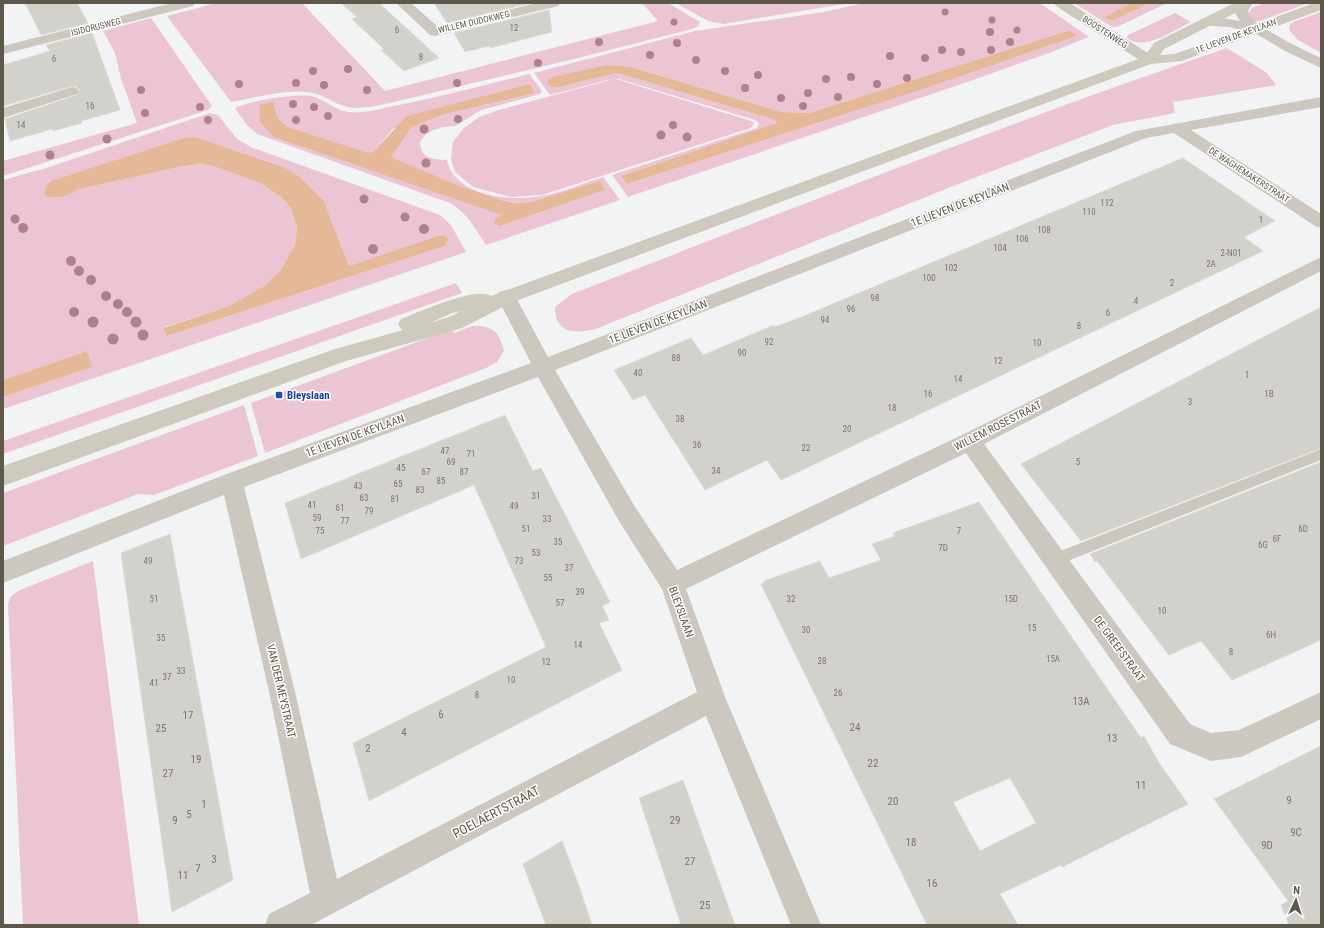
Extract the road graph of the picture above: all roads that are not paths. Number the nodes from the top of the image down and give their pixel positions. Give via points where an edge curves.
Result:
1 (188, 3) edge
2 (403, 3) edge
3 (553, 3) edge
4 (1061, 3) edge
5 (1245, 3) edge
6 (1321, 6) edge
7 (155, 7) edge
8 (1206, 22) junction
9 (1256, 29) junction
10 (3, 50) edge
11 (1149, 60) junction
12 (1321, 64) edge
13 (72, 91) dead end
14 (1319, 104) edge
15 (3, 113) edge
16 (1177, 128) junction
17 (1321, 222) edge
18 (1321, 263) edge
19 (506, 296) junction
20 (543, 367) junction
21 (970, 440) junction
22 (1321, 454) edge
23 (3, 476) edge
24 (232, 482) junction
25 (1056, 560) junction
26 (3, 572) edge
27 (672, 584) junction
28 (712, 698) junction
29 (1321, 705) edge
30 (327, 900) junction
31 (287, 923) edge
32 (806, 925) edge

1 - 7 street, ISIDORUSWEG
2 - 3 street, WILLEM DUDOKWEG via 435,32
4 - 11 street, BOOSTENWEG
5 - 8 main road, 1E LIEVEN DE KEYLAAN
5 - 9 street via 1241,11 1242,16
6 - 9 main road, 1E LIEVEN DE KEYLAAN
7 - 10 street, ISIDORUSWEG
8 - 9 street via 1228,23
8 - 11 main road, 1E LIEVEN DE KEYLAAN via 1159,46
9 - 11 main road, 1E LIEVEN DE KEYLAAN via 1177,58
9 - 12 street
11 - 19 main road, 1E LIEVEN DE KEYLAAN
13 - 15 street
14 - 16 street, 1E LIEVEN DE KEYLAAN
16 - 17 street, DE WAGHEMAKERSTRAAT
16 - 20 street, 1E LIEVEN DE KEYLAAN via 1142,134
18 - 21 street, WILLEM ROSESTRAAT
19 - 20 street, BLEYSLAAN
19 - 23 main road, 1E LIEVEN DE KEYLAAN via 455,323 342,354
20 - 24 street, 1E LIEVEN DE KEYLAAN
20 - 27 street, BLEYSLAAN via 627,514
21 - 25 street, DE GREEFSTRAAT
21 - 27 street, WILLEM ROSESTRAAT
22 - 25 lane
24 - 26 street, 1E LIEVEN DE KEYLAAN
24 - 30 street, VAN DER MEYSTRAAT via 283,696
25 - 29 street, DE GREEFSTRAAT via 1180,734 1211,747 1241,743
27 - 28 street, BLEYSLAAN
28 - 30 street, POELAERTSTRAAT
28 - 32 street, BLEYSLAAN
30 - 31 street, POELAERTSTRAAT

